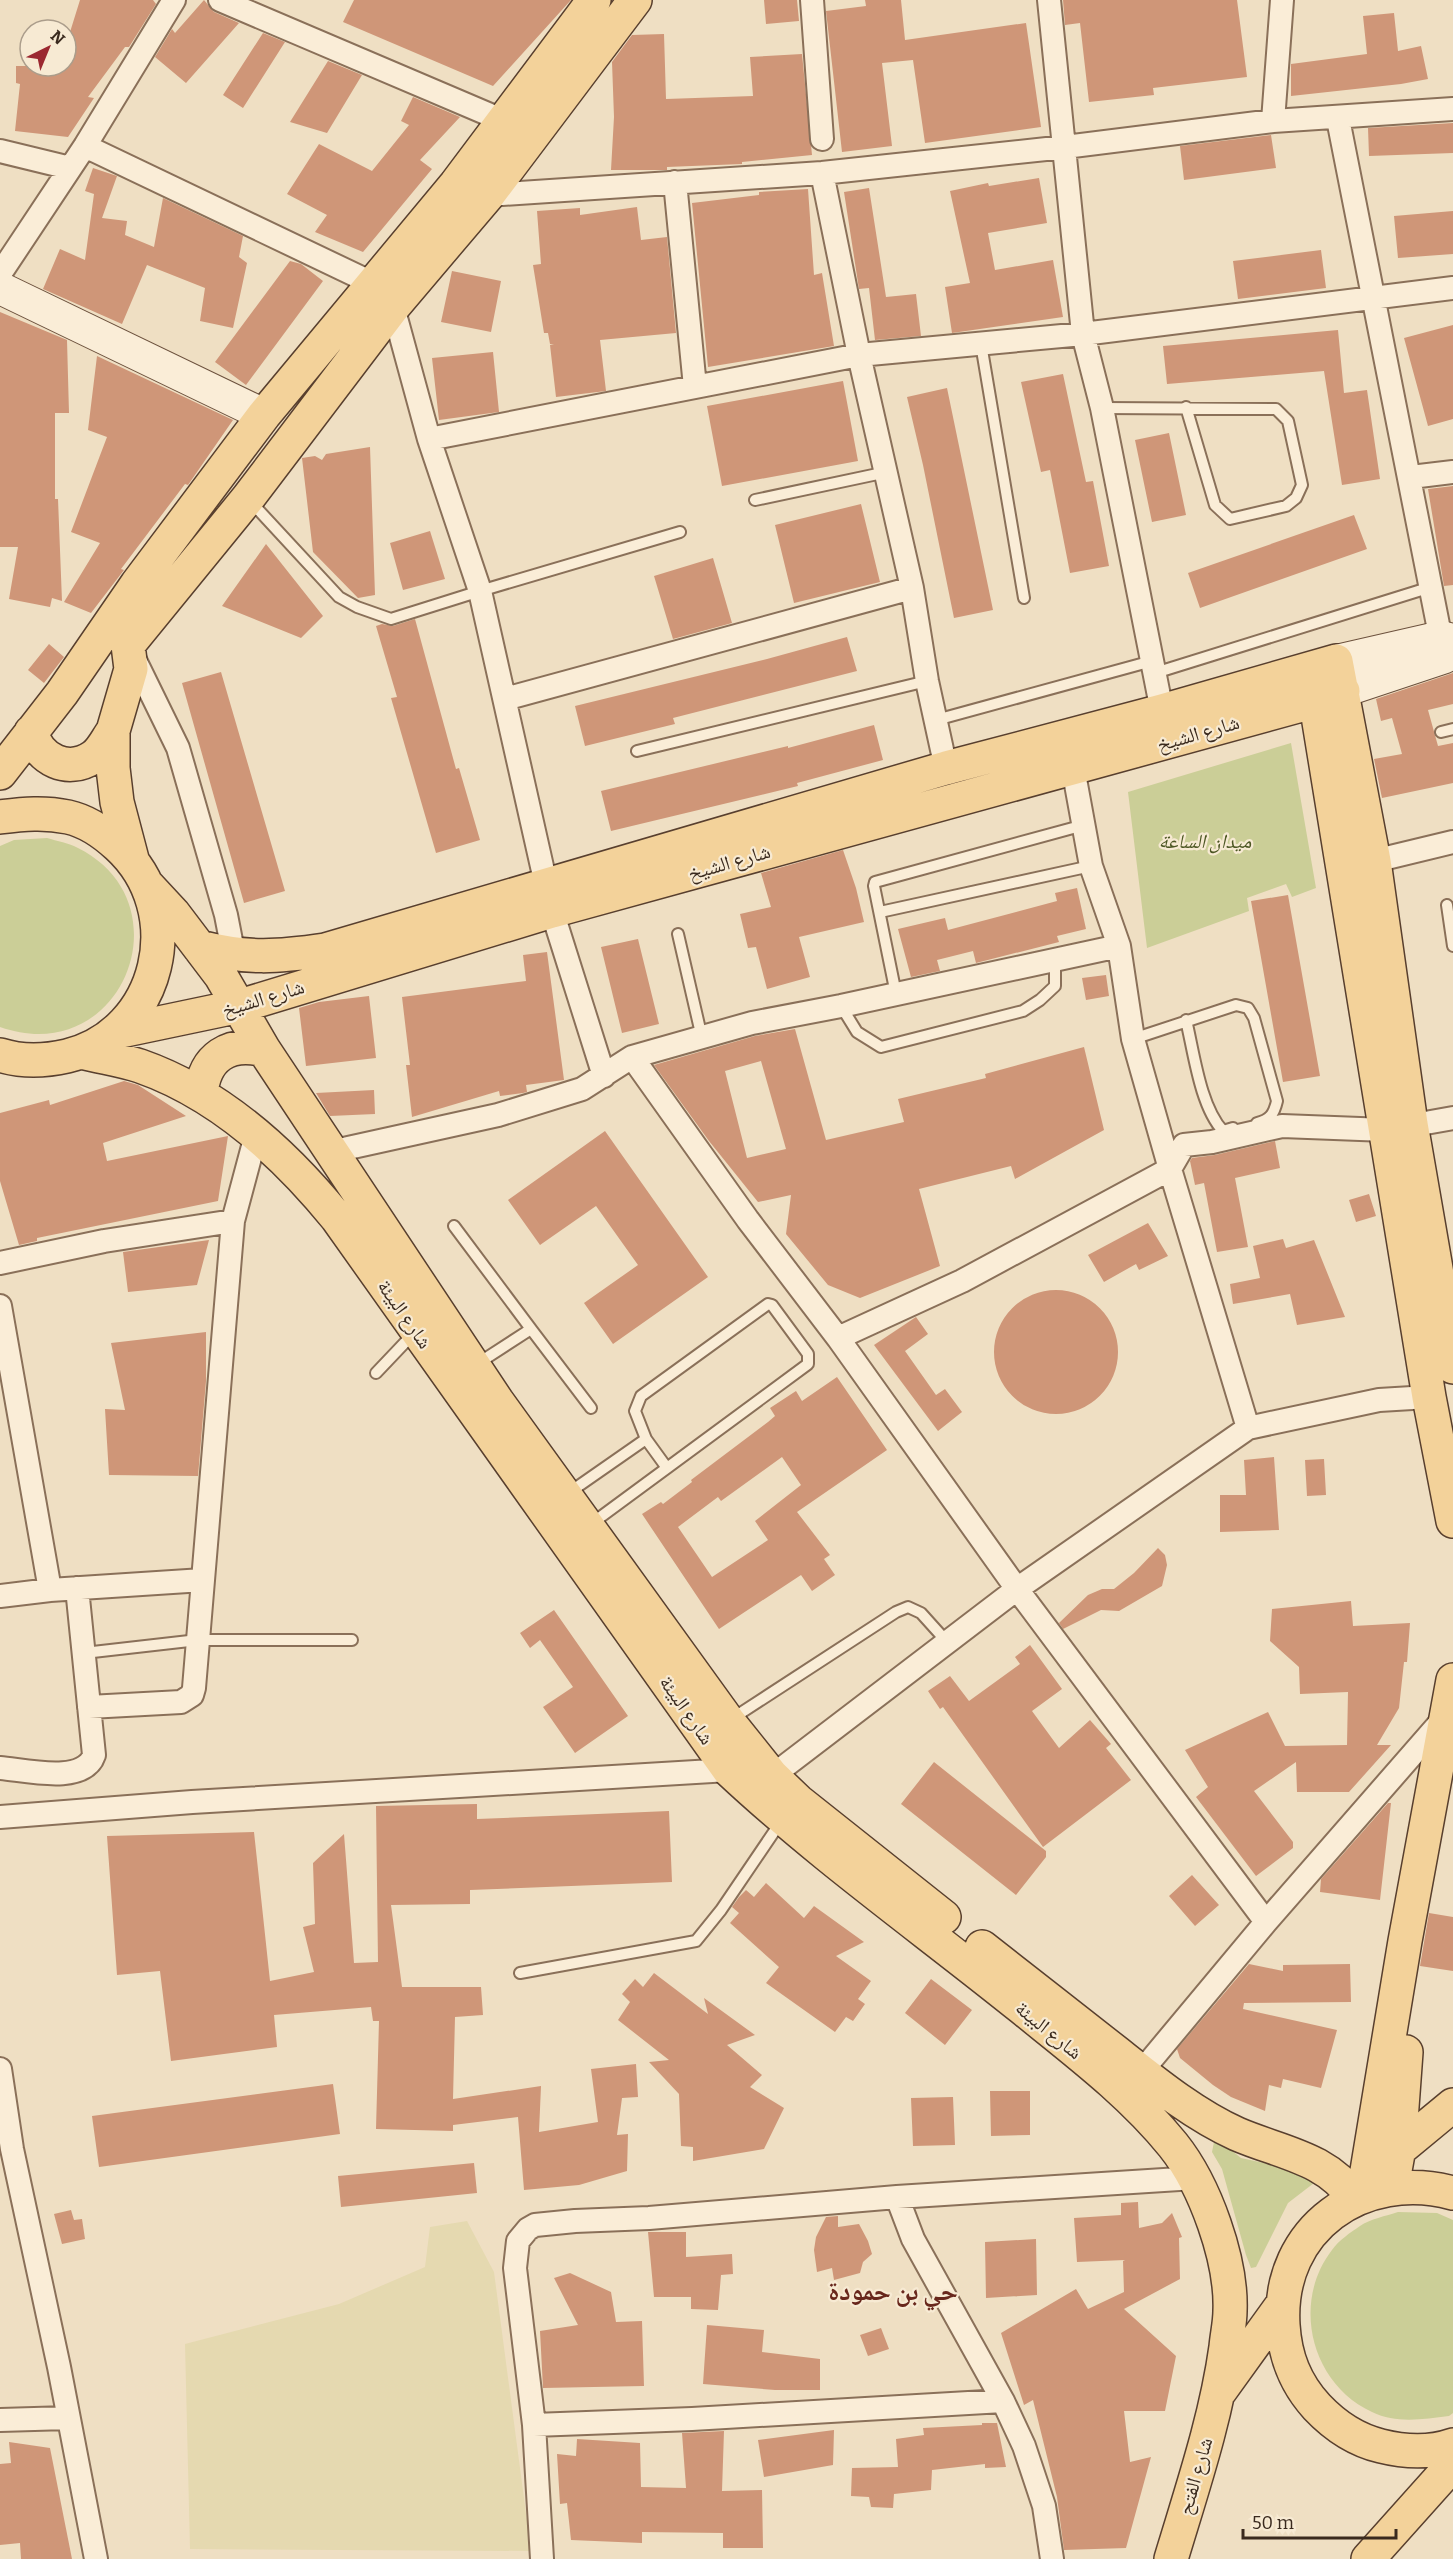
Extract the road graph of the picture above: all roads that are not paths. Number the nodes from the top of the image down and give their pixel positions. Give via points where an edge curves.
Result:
1 (174, 0) edge
2 (220, 0) edge
3 (594, 0) edge
4 (635, 0) edge
5 (812, 0) edge
6 (1049, 0) edge
7 (1282, 0) edge
8 (1453, 109) edge
9 (1338, 118) junction
10 (502, 120) junction
11 (1273, 121) junction
12 (822, 139) dead end
13 (85, 146) junction
14 (1065, 147) junction
15 (0, 151) edge
16 (70, 168) junction
17 (822, 173) junction
18 (675, 183) junction
19 (488, 195) junction
20 (0, 274) edge
21 (0, 288) edge
22 (1453, 288) edge
23 (383, 296) junction
24 (1374, 299) junction
25 (1083, 334) junction
26 (981, 344) junction
27 (859, 355) junction
28 (695, 387) junction
29 (1186, 407) junction
30 (1102, 408) junction
31 (264, 415) junction
32 (429, 439) junction
33 (887, 472) junction
34 (1453, 472) edge
35 (1411, 477) junction
36 (248, 498) junction
37 (755, 500) dead end
38 (680, 532) dead end
39 (1432, 587) junction
40 (912, 588) junction
41 (480, 591) junction
42 (1024, 598) dead end
43 (128, 645) junction
44 (1448, 646) edge
45 (1153, 667) junction
46 (1326, 680) junction
47 (927, 681) junction
48 (505, 699) junction
49 (1162, 711) junction
50 (936, 720) junction
51 (1453, 729) edge
52 (113, 730) junction
53 (31, 732) junction
54 (1441, 732) dead end
55 (637, 751) dead end
56 (946, 768) junction
57 (1073, 768) junction
58 (0, 773) edge
59 (0, 818) edge
60 (1084, 825) junction
61 (1453, 843) edge
62 (1374, 861) junction
63 (1091, 866) junction
64 (140, 872) junction
65 (549, 898) junction
66 (1447, 905) dead end
67 (880, 912) junction
68 (678, 934) dead end
69 (1119, 946) junction
70 (1453, 946) edge
71 (199, 947) junction
72 (234, 956) junction
73 (1055, 960) junction
74 (896, 994) junction
75 (240, 1006) junction
76 (841, 1006) junction
77 (1186, 1020) junction
78 (116, 1032) junction
79 (702, 1038) junction
80 (1133, 1039) junction
81 (264, 1050) junction
82 (82, 1052) junction
83 (0, 1055) edge
84 (632, 1057) junction
85 (48, 1061) junction
86 (604, 1076) junction
87 (0, 1077) edge
88 (201, 1094) junction
89 (1453, 1118) edge
90 (1399, 1127) junction
91 (256, 1135) junction
92 (330, 1152) junction
93 (1170, 1169) junction
94 (233, 1221) junction
95 (454, 1226) dead end
96 (0, 1263) edge
97 (0, 1305) edge
98 (531, 1329) junction
99 (417, 1331) junction
100 (838, 1338) junction
101 (474, 1366) junction
102 (1453, 1367) edge
103 (376, 1373) dead end
104 (1429, 1397) junction
105 (487, 1407) junction
106 (591, 1408) dead end
107 (9, 1413) edge
108 (1248, 1428) junction
109 (646, 1439) junction
110 (667, 1468) junction
111 (566, 1495) junction
112 (1453, 1521) edge
113 (588, 1526) junction
114 (203, 1580) junction
115 (77, 1588) junction
116 (1017, 1589) junction
117 (50, 1590) junction
118 (0, 1596) edge
119 (198, 1640) junction
120 (352, 1640) dead end
121 (949, 1643) junction
122 (84, 1653) junction
123 (1453, 1680) edge
124 (89, 1707) junction
125 (1448, 1714) junction
126 (728, 1721) junction
127 (0, 1768) edge
128 (729, 1770) junction
129 (772, 1776) junction
130 (1453, 1805) edge
131 (0, 1816) edge
132 (783, 1820) junction
133 (1266, 1922) junction
134 (520, 1973) dead end
135 (0, 2069) edge
136 (1142, 2072) junction
137 (1453, 2105) edge
138 (1399, 2148) junction
139 (1195, 2178) junction
140 (1453, 2193) edge
141 (1369, 2194) junction
142 (897, 2197) junction
143 (1228, 2284) junction
144 (1278, 2324) junction
145 (1219, 2393) junction
146 (1003, 2401) junction
147 (68, 2418) junction
148 (0, 2420) edge
149 (534, 2425) junction
150 (1453, 2445) edge
151 (1453, 2464) edge
152 (96, 2559) edge
153 (542, 2559) edge
154 (1052, 2559) edge
155 (1171, 2559) edge
156 (1368, 2559) edge

1 - 13 street
2 - 10 street
3 - 10 main road
4 - 19 main road
5 - 12 street
6 - 14 street
7 - 11 street
8 - 9 street
9 - 11 street
9 - 24 street
10 - 23 main road
11 - 14 street
13 - 16 street
13 - 23 street
14 - 17 street
14 - 25 street
15 - 16 street
16 - 20 street
17 - 18 street
17 - 27 street
18 - 19 street
18 - 28 street
19 - 23 main road
21 - 31 street
22 - 24 street
23 - 31 main road
23 - 32 street
23 - 36 main road
24 - 25 street
24 - 35 street
25 - 26 street
25 - 30 street
26 - 27 street
26 - 42 lane
27 - 28 street
27 - 33 street
28 - 32 street
29 - 29 lane via 1276,409 1288,421 1302,485 1296,498 1286,506 1230,519 1215,505
29 - 30 lane
30 - 45 street
31 - 53 main road
32 - 41 street
33 - 37 lane
33 - 40 street
34 - 35 street
35 - 39 street
36 - 41 lane via 339,597 357,607 391,620
36 - 43 main road
38 - 41 lane
39 - 44 street
39 - 45 lane
40 - 47 street
40 - 48 street
41 - 48 street
43 - 52 main road via 131,669
43 - 72 street via 178,748
44 - 46 street
45 - 49 street
45 - 50 lane
46 - 49 main road, شارع الشيخ
46 - 57 main road, شارع الشيخ
46 - 62 main road
46 - 90 main road via 1362,994
47 - 50 street
47 - 55 lane
48 - 65 street
49 - 56 main road, شارع الشيخ
50 - 56 street
51 - 54 lane
52 - 53 main road via 96,755 83,763 68,765 42,753
52 - 64 main road via 117,802
53 - 58 main road
56 - 65 main road, شارع الشيخ
57 - 60 street
57 - 65 main road, شارع الشيخ
59 - 64 main road, شارع البيئة via 33,812 70,817 104,834
60 - 63 street
60 - 67 lane via 880,879 874,886
61 - 62 street
62 - 90 main road
63 - 67 lane
63 - 69 street
64 - 71 main road, شارع البيئة
64 - 78 main road via 159,924 157,964 142,1001
65 - 72 main road, شارع الشيخ via 325,950 285,956
65 - 75 main road, شارع الشيخ
65 - 86 street
66 - 70 lane
67 - 74 lane
68 - 79 lane
69 - 73 street
69 - 80 street
71 - 72 main road, شارع الشيخ
71 - 75 main road, شارع البيئة
73 - 74 street
73 - 76 lane via 1055,986 1023,1011 881,1047 857,1032
74 - 76 street
75 - 78 main road, شارع الشيخ
75 - 81 main road, شارع البيئة
76 - 79 street via 752,1023
77 - 77 lane via 1236,1005 1248,1008 1277,1101 1274,1114 1264,1121 1223,1131 1208,1108
77 - 80 lane
78 - 82 main road
79 - 84 street
80 - 93 street
81 - 88 main road via 238,1047 215,1058 202,1081
81 - 92 main road, شارع البيئة
82 - 85 main road
82 - 88 main road, شارع البيئة via 139,1065
83 - 85 main road
84 - 86 street
84 - 100 street
85 - 87 main road
86 - 92 street via 582,1089 498,1115
88 - 91 main road, شارع البيئة
89 - 90 street
90 - 93 street via 1282,1126 1184,1145
90 - 102 main road
90 - 104 main road
91 - 94 street
91 - 99 main road, شارع البيئة via 305,1179
92 - 101 main road, شارع البيئة
93 - 100 street via 962,1281
93 - 108 street
94 - 96 street via 104,1241
94 - 114 street
95 - 98 lane
97 - 107 street
98 - 101 lane
98 - 106 lane
99 - 103 lane
99 - 105 main road, شارع البيئة
100 - 116 street
101 - 105 main road, شارع البيئة
104 - 108 street via 1379,1400
104 - 112 main road
105 - 111 main road, شارع البيئة
105 - 128 main road, شارع البيئة
107 - 117 street
108 - 116 street
109 - 110 lane
109 - 110 lane via 635,1411 641,1396 768,1304 777,1308 808,1354 808,1364
109 - 111 lane
110 - 113 lane
111 - 113 main road, شارع البيئة
113 - 126 main road, شارع البيئة
114 - 115 street
114 - 119 street
115 - 117 street
115 - 122 street
116 - 121 street
116 - 133 street
117 - 118 street
119 - 120 lane
119 - 122 lane
119 - 124 street via 194,1688 187,1700
121 - 126 lane via 921,1612 902,1609
121 - 129 street
122 - 124 street
123 - 125 main road
124 - 127 street via 94,1755 85,1768 60,1774
125 - 133 street
125 - 141 main road via 1367,2171
126 - 129 main road, شارع البيئة
128 - 131 street
128 - 132 main road, شارع البيئة
129 - 136 main road, شارع البيئة via 798,1801
130 - 138 main road via 1413,1942
132 - 134 lane via 722,1910 696,1941
132 - 139 main road, شارع البيئة via 1110,2079 1173,2146
133 - 136 street
135 - 147 street via 12,2149
136 - 141 main road, شارع البيئة via 1194,2111 1237,2134 1327,2170
137 - 138 main road
138 - 141 main road
139 - 142 street
139 - 143 main road, شارع البيئة via 1215,2226
140 - 141 main road via 1429,2187
141 - 144 main road via 1332,2214 1311,2233 1286,2282
142 - 146 street via 931,2275
142 - 149 street via 575,2221 528,2229 518,2241 515,2268
143 - 144 main road
143 - 145 main road, شارع البيئة via 1230,2312
144 - 145 main road
144 - 150 main road via 1287,2360 1305,2394 1331,2423 1365,2442 1403,2451
145 - 155 main road, شارع الفتح
146 - 149 street
146 - 154 street via 1024,2446 1044,2506
147 - 148 street
147 - 152 street
149 - 153 street
151 - 156 main road

